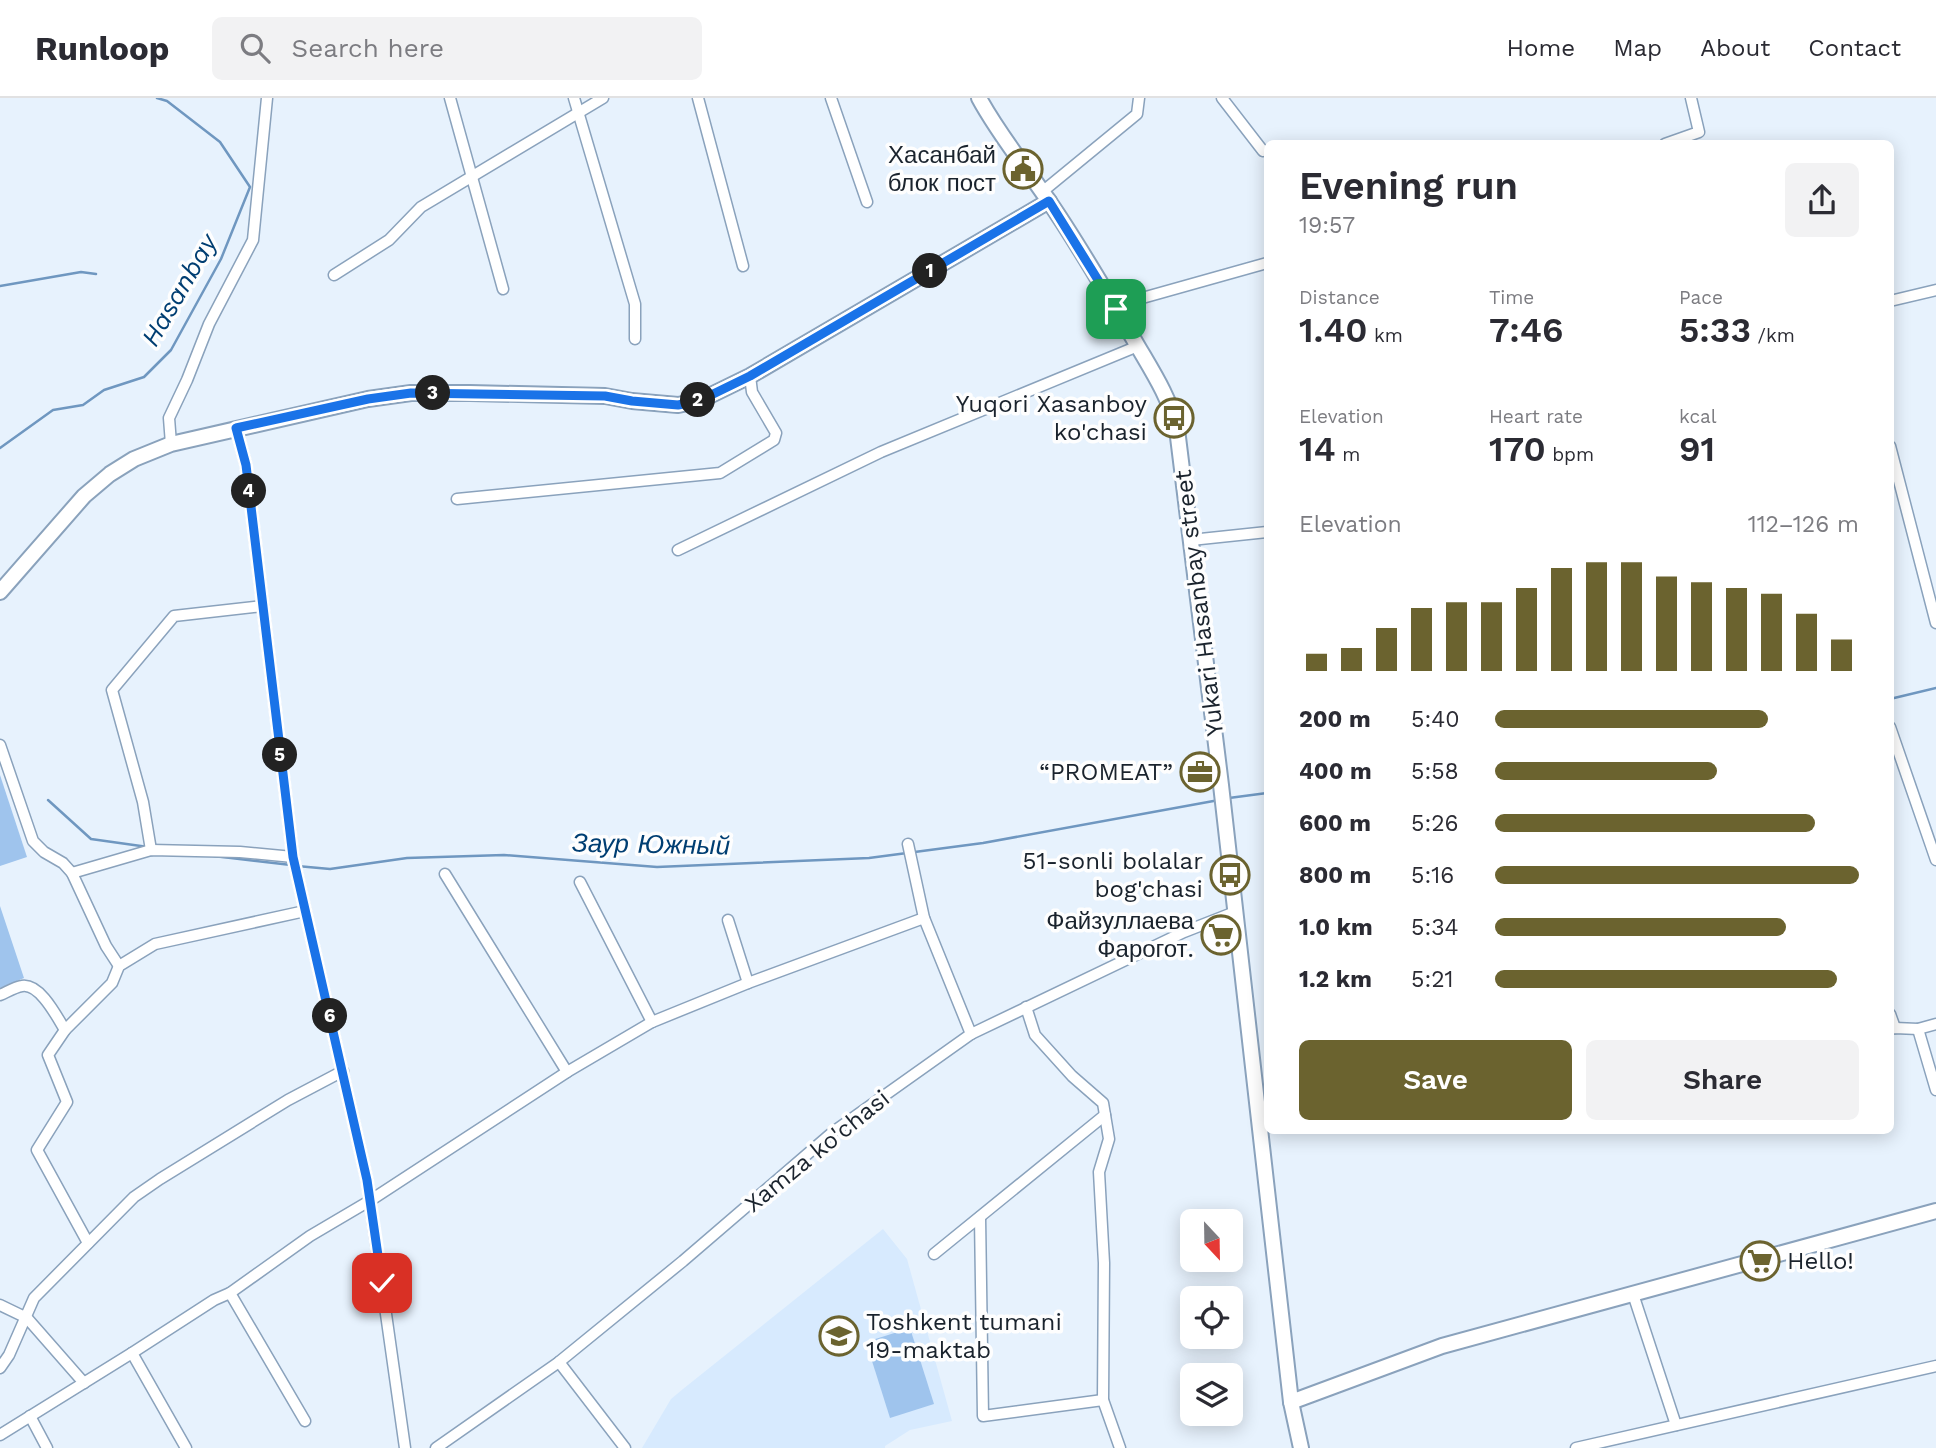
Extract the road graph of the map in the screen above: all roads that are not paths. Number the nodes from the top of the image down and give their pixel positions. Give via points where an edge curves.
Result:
1 (267, 98) edge
2 (450, 98) edge
3 (574, 98) edge
4 (603, 98) edge
5 (698, 98) edge
6 (831, 98) edge
7 (979, 98) edge
8 (1139, 98) edge
9 (1222, 98) edge
10 (1691, 98) edge
11 (578, 114) junction
12 (1678, 140) edge
13 (1264, 151) dead end
14 (472, 178) junction
15 (1046, 197) junction
16 (867, 202) dead end
17 (1264, 264) edge
18 (743, 266) dead end
19 (334, 275) dead end
20 (502, 289) dead end
21 (1936, 290) edge
22 (1894, 300) edge
23 (1116, 309) junction
24 (635, 339) dead end
25 (1138, 346) junction
26 (750, 376) junction
27 (236, 428) junction
28 (171, 444) junction
29 (1894, 461) edge
30 (457, 499) dead end
31 (1264, 532) edge
32 (1191, 540) junction
33 (678, 550) dead end
34 (0, 592) edge
35 (263, 606) junction
36 (1936, 623) edge
37 (1894, 739) edge
38 (0, 745) edge
39 (908, 844) dead end
40 (151, 850) junction
41 (293, 857) junction
42 (1936, 860) edge
43 (72, 873) junction
44 (445, 874) dead end
45 (580, 882) dead end
46 (305, 911) junction
47 (1235, 912) junction
48 (924, 918) junction
49 (728, 920) dead end
50 (119, 966) junction
51 (748, 983) junction
52 (0, 995) edge
53 (1026, 1007) junction
54 (652, 1022) junction
55 (1936, 1024) edge
56 (1894, 1028) edge
57 (65, 1030) junction
58 (1918, 1030) junction
59 (971, 1034) junction
60 (343, 1071) junction
61 (566, 1072) junction
62 (1936, 1090) edge
63 (1105, 1115) junction
64 (371, 1200) junction
65 (1936, 1211) edge
66 (980, 1217) junction
67 (88, 1243) junction
68 (934, 1254) dead end
69 (230, 1293) junction
70 (1633, 1294) junction
71 (0, 1305) edge
72 (27, 1318) junction
73 (132, 1353) junction
74 (559, 1362) junction
75 (1936, 1366) edge
76 (0, 1368) edge
77 (84, 1383) junction
78 (1103, 1400) junction
79 (1291, 1402) junction
80 (30, 1416) junction
81 (305, 1421) dead end
82 (1676, 1425) junction
83 (0, 1434) edge
84 (47, 1448) edge
85 (186, 1448) edge
86 (405, 1448) edge
87 (436, 1448) edge
88 (625, 1448) edge
89 (1120, 1448) edge
90 (1301, 1448) edge
91 (1576, 1448) edge

1 - 28 street via 253,240 209,324 169,418
2 - 14 street
3 - 11 street
4 - 11 street
5 - 18 street
6 - 16 street
7 - 15 street, Yukari Hasanbay street
8 - 15 street via 1137,114
9 - 13 street
10 - 12 street via 1699,132
11 - 14 street
11 - 24 street via 635,304
14 - 19 street via 421,207 389,240
14 - 20 street
15 - 23 street, Yukari Hasanbay street
15 - 26 street
17 - 23 street
21 - 22 street
23 - 25 street, Yukari Hasanbay street
25 - 32 street, Yukari Hasanbay street via 1173,413
25 - 33 street via 881,452
26 - 27 street via 678,405 605,396 411,393
26 - 30 street via 752,392 776,433 774,440 720,473
27 - 28 street
27 - 35 street via 246,465
28 - 34 street via 110,474 71,510
29 - 36 street
31 - 32 street
32 - 47 street, Yukari Hasanbay street
35 - 40 street via 174,616 112,690 143,802
35 - 41 street
37 - 42 street
38 - 43 street via 33,841
39 - 48 street
40 - 41 street
40 - 43 street
41 - 46 street
43 - 50 street
44 - 61 street
45 - 54 street
46 - 50 street via 155,943
46 - 60 street
47 - 53 street, Xamza ko'chasi
47 - 79 street
48 - 51 street
48 - 59 street
49 - 51 street
50 - 57 street via 112,983
51 - 54 street
52 - 57 street via 24,985 34,988
53 - 59 street, Xamza ko'chasi
53 - 63 street via 1035,1035 1103,1103
54 - 61 street
55 - 58 street
56 - 58 street
57 - 67 street via 48,1055 67,1102 37,1150
58 - 62 street
59 - 74 street, Xamza ko'chasi via 833,1132
60 - 64 street
60 - 67 street via 160,1179 134,1197
61 - 64 street
63 - 66 street
63 - 78 street via 1110,1139 1099,1172
64 - 69 street via 310,1236
64 - 86 street
65 - 70 street
66 - 68 street
66 - 78 street via 983,1416
67 - 72 street via 34,1298
69 - 73 street
69 - 81 street
70 - 79 street via 1442,1346
70 - 82 street
71 - 72 street
72 - 76 street
72 - 77 street
73 - 77 street
73 - 85 street
74 - 87 street, Xamza ko'chasi
74 - 88 street
75 - 82 street
77 - 80 street
78 - 89 street
79 - 90 street
80 - 83 street
80 - 84 street
82 - 91 street

